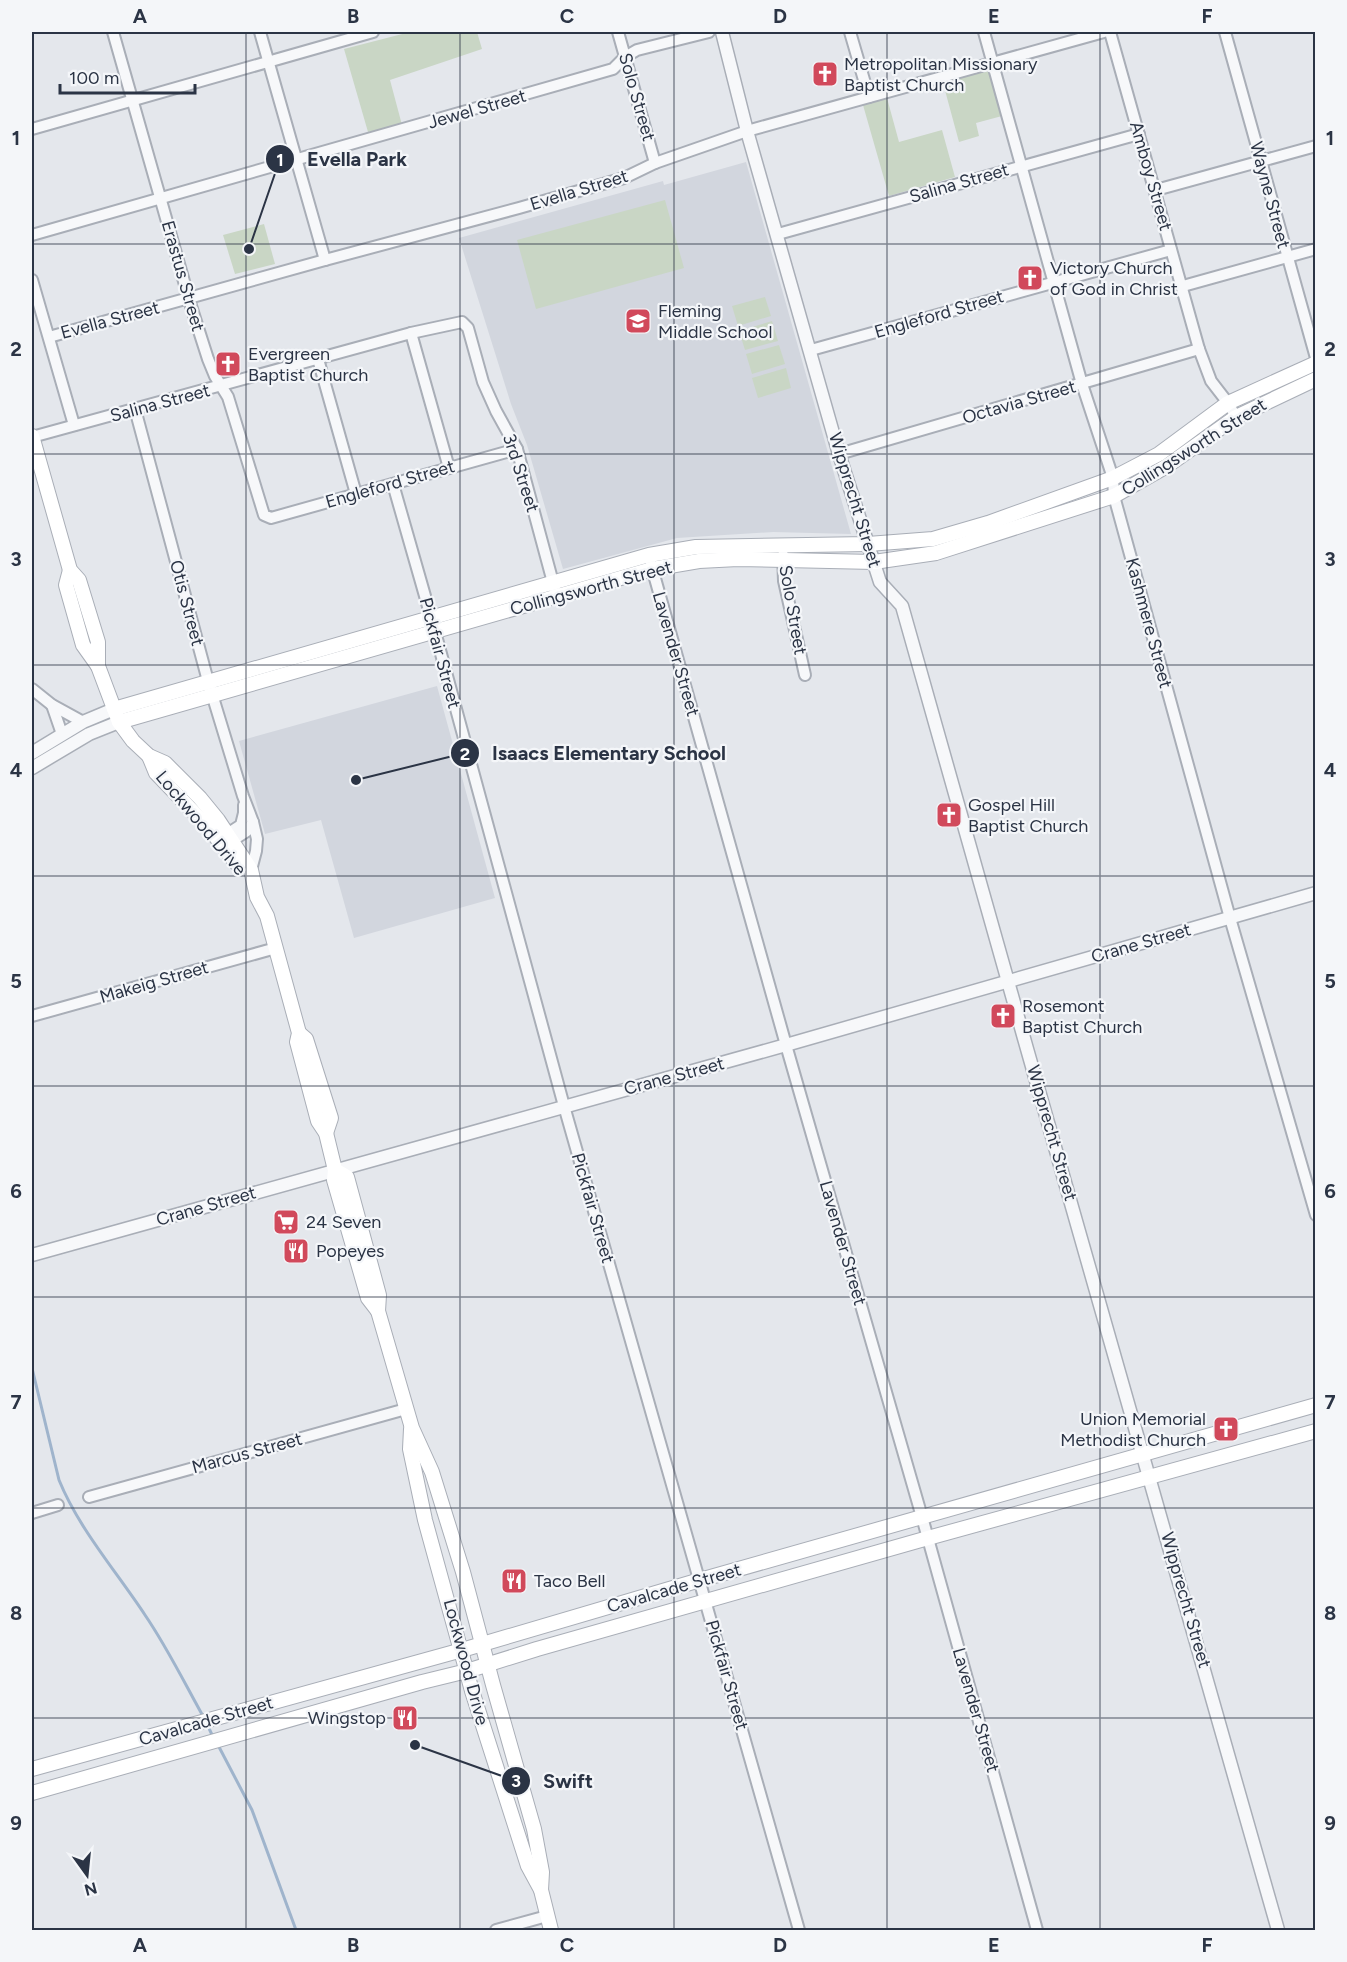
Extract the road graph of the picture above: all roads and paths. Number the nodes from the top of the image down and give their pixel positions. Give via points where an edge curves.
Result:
1 (113, 32) edge
2 (260, 32) edge
3 (373, 32) edge
4 (618, 32) edge
5 (709, 32) edge
6 (722, 32) edge
7 (850, 32) edge
8 (984, 32) edge
9 (1104, 32) edge
10 (1110, 32) edge
11 (1225, 32) edge
12 (347, 35) edge
13 (625, 57) junction
14 (269, 61) junction
15 (993, 63) junction
16 (868, 97) junction
17 (133, 99) junction
18 (32, 129) edge
19 (747, 131) junction
20 (1139, 134) junction
21 (1316, 146) edge
22 (297, 161) junction
23 (1261, 161) junction
24 (655, 163) junction
25 (1021, 165) junction
26 (1156, 190) junction
27 (161, 199) junction
28 (778, 234) junction
29 (32, 235) edge
30 (1316, 249) edge
31 (1171, 250) junction
32 (1287, 257) junction
33 (325, 260) junction
34 (32, 280) edge
35 (1054, 282) junction
36 (1183, 286) junction
37 (189, 298) junction
38 (462, 322) joint
39 (411, 333) junction
40 (49, 337) junction
41 (1199, 349) junction
42 (811, 350) junction
43 (1316, 358) edge
44 (318, 359) junction
45 (1316, 363) edge
46 (1316, 379) edge
47 (1082, 384) junction
48 (221, 386) junction
49 (1228, 403) junction
50 (135, 409) junction
51 (1236, 417) junction
52 (74, 425) junction
53 (32, 436) edge
54 (517, 448) junction
55 (839, 454) junction
56 (449, 468) junction
57 (1113, 478) junction
58 (393, 484) junction
59 (356, 494) junction
60 (1114, 496) junction
61 (264, 516) joint
62 (868, 544) junction
63 (784, 553) junction
64 (649, 555) junction
65 (874, 562) junction
66 (652, 569) junction
67 (553, 582) junction
68 (557, 596) junction
69 (431, 617) junction
70 (435, 631) junction
71 (805, 675) dead end
72 (208, 681) junction
73 (32, 689) edge
74 (212, 694) junction
75 (52, 705) junction
76 (116, 715) junction
77 (83, 722) junction
78 (62, 734) junction
79 (32, 753) edge
80 (32, 768) edge
81 (243, 796) junction
82 (253, 822) junction
83 (225, 840) junction
84 (251, 870) junction
85 (255, 889) junction
86 (1316, 893) edge
87 (1230, 918) junction
88 (276, 948) junction
89 (1008, 981) junction
90 (32, 1016) edge
91 (786, 1045) junction
92 (564, 1106) junction
93 (335, 1170) junction
94 (1316, 1215) edge
95 (32, 1255) edge
96 (1316, 1406) edge
97 (406, 1409) junction
98 (1256, 1422) junction
99 (411, 1428) junction
100 (1316, 1431) edge
101 (1263, 1446) junction
102 (1145, 1454) junction
103 (1151, 1477) junction
104 (1034, 1486) junction
105 (89, 1497) dead end
106 (58, 1505) dead end
107 (1039, 1508) junction
108 (32, 1513) edge
109 (922, 1517) junction
110 (447, 1518) junction
111 (425, 1520) junction
112 (928, 1538) junction
113 (812, 1549) junction
114 (817, 1570) junction
115 (700, 1580) junction
116 (706, 1600) junction
117 (482, 1644) junction
118 (462, 1650) junction
119 (487, 1665) junction
120 (467, 1671) junction
121 (298, 1696) junction
122 (304, 1716) junction
123 (140, 1740) junction
124 (146, 1761) junction
125 (32, 1769) edge
126 (32, 1793) edge
127 (527, 1802) junction
128 (509, 1808) junction
129 (541, 1890) junction
130 (547, 1916) junction
131 (496, 1930) edge
132 (551, 1930) edge
133 (799, 1930) edge
134 (1037, 1930) edge
135 (1278, 1930) edge

1 - 17 street, Erastus Street
2 - 14 street
3 - 12 street
4 - 13 street, Solo Street
5 - 13 street, Jewel Street via 637,50
6 - 19 street, Wipprecht Street
7 - 16 street
8 - 15 street, Kashmere Street
9 - 15 street, Evella Street
10 - 20 street, Amboy Street
11 - 23 street, Wayne Street
12 - 14 street
13 - 22 street, Jewel Street via 613,69
13 - 24 street, Solo Street
14 - 17 street
14 - 22 street
15 - 16 street, Evella Street
15 - 25 street, Kashmere Street
16 - 19 street, Evella Street
17 - 18 street
17 - 27 street, Erastus Street
19 - 24 street, Evella Street
19 - 28 street, Wipprecht Street
20 - 25 street, Salina Street
20 - 26 street, Amboy Street
21 - 23 street
22 - 27 street, Jewel Street
22 - 33 street
23 - 26 street
23 - 32 street, Wayne Street
24 - 33 street, Evella Street via 624,178
25 - 28 street, Salina Street
25 - 35 street, Kashmere Street
26 - 31 street, Amboy Street
27 - 29 street, Jewel Street
27 - 37 street, Erastus Street
28 - 42 street, Wipprecht Street
30 - 32 street
31 - 35 street, Engleford Street
31 - 36 street, Amboy Street
32 - 36 street
32 - 43 street, Wayne Street
33 - 37 street, Evella Street
34 - 40 street
35 - 42 street, Engleford Street
35 - 47 street, Kashmere Street
36 - 41 street, Amboy Street
37 - 40 street, Evella Street
37 - 48 street, Erastus Street
38 - 39 street, Salina Street
38 - 54 street, 3rd Street via 468,328 483,382
39 - 44 street, Salina Street
39 - 56 street
40 - 52 street
41 - 47 street, Octavia Street
41 - 49 street, Amboy Street via 1211,381
42 - 55 street, Wipprecht Street
44 - 48 street, Salina Street
44 - 59 street
45 - 49 main road, Collingsworth Street
46 - 51 main road, Collingsworth Street
47 - 55 street, Octavia Street
47 - 57 street, Kashmere Street
48 - 50 street, Salina Street
48 - 61 street, Erastus Street via 228,397
49 - 51 street, Amboy Street
49 - 57 main road, Collingsworth Street via 1159,454
50 - 52 street, Salina Street
50 - 72 street, Otis Street
51 - 60 main road, Collingsworth Street via 1167,466
52 - 53 street, Salina Street
53 - 76 main road, Lockwood Drive via 70,570 79,580 98,642 98,666
54 - 56 street, Engleford Street
54 - 67 street, 3rd Street
55 - 62 street, Wipprecht Street
56 - 58 street, Engleford Street
57 - 60 street, Kashmere Street
57 - 62 main road, Collingsworth Street via 933,539
58 - 59 street, Engleford Street
58 - 69 street, Pickfair Street
59 - 61 street, Engleford Street via 271,518
60 - 65 main road, Collingsworth Street via 936,553
60 - 87 street, Kashmere Street
62 - 63 main road, Collingsworth Street
62 - 65 street, Wipprecht Street
63 - 64 main road, Collingsworth Street via 696,547
63 - 65 main road, Collingsworth Street
63 - 66 main road, Collingsworth Street
63 - 71 street, Solo Street via 784,581
64 - 66 street, Lavender Street
64 - 67 main road, Collingsworth Street
65 - 89 street, Wipprecht Street via 880,582 902,606
66 - 68 main road, Collingsworth Street
66 - 91 street, Lavender Street
67 - 68 street, 3rd Street
67 - 69 main road, Collingsworth Street
68 - 70 main road, Collingsworth Street
69 - 70 street, Pickfair Street
69 - 72 main road, Collingsworth Street
70 - 74 main road, Collingsworth Street
70 - 92 street, Pickfair Street
72 - 74 street, Otis Street
72 - 76 main road, Collingsworth Street
73 - 75 street
74 - 76 main road, Collingsworth Street
74 - 81 street, Otis Street
75 - 77 street
75 - 78 street
76 - 77 street, Collingsworth Street
76 - 80 street, Collingsworth Street
76 - 83 main road, Lockwood Drive via 133,741 149,756 156,773
77 - 78 street, Collingsworth Street
78 - 79 street, Collingsworth Street
81 - 82 street, Otis Street
81 - 83 street, Otis Street via 242,825
82 - 83 street via 247,831
82 - 84 street, Otis Street via 256,851
83 - 84 main road, Lockwood Drive
83 - 85 main road, Lockwood Drive
84 - 85 main road, Lockwood Drive
85 - 88 main road, Lockwood Drive
86 - 87 street, Crane Street
87 - 89 street, Crane Street
87 - 94 street, Kashmere Street
88 - 90 street, Makeig Street
88 - 93 main road, Lockwood Drive via 299,1034 306,1039 331,1118 326,1133
89 - 91 street, Crane Street
89 - 102 street, Wipprecht Street
91 - 92 street, Crane Street
91 - 109 street, Lavender Street
92 - 93 street, Crane Street
92 - 115 street, Pickfair Street
93 - 95 street, Crane Street
93 - 97 main road, Lockwood Drive via 334,1180 368,1298 378,1311
96 - 98 main road, Cavalcade Street
97 - 99 main road, Lockwood Drive
97 - 105 street, Marcus Street
98 - 101 main road
98 - 102 main road, Cavalcade Street
99 - 110 main road, Lockwood Drive via 432,1472
99 - 111 main road, Lockwood Drive via 410,1449
100 - 101 main road, Cavalcade Street
101 - 103 main road, Cavalcade Street
102 - 103 street, Wipprecht Street
102 - 104 main road, Cavalcade Street
103 - 107 main road, Cavalcade Street
103 - 135 street, Wipprecht Street
104 - 107 main road
104 - 109 main road, Cavalcade Street
106 - 108 street
107 - 112 main road, Cavalcade Street
109 - 112 street, Lavender Street
109 - 113 main road, Cavalcade Street
110 - 111 main road
110 - 117 main road, Lockwood Drive
111 - 118 main road, Lockwood Drive
112 - 114 main road, Cavalcade Street
112 - 134 street, Lavender Street
113 - 114 main road
113 - 115 main road, Cavalcade Street
114 - 116 main road, Cavalcade Street
115 - 116 street, Pickfair Street
115 - 117 main road, Cavalcade Street
116 - 119 main road, Cavalcade Street
116 - 133 street, Pickfair Street
117 - 118 main road, Cavalcade Street
117 - 119 main road, Lockwood Drive
118 - 120 main road, Lockwood Drive
118 - 121 main road, Cavalcade Street
119 - 120 main road, Cavalcade Street
119 - 127 main road, Lockwood Drive
120 - 122 main road, Cavalcade Street
120 - 128 main road, Lockwood Drive
121 - 122 main road
121 - 123 main road, Cavalcade Street
122 - 124 main road, Cavalcade Street
123 - 124 main road
123 - 125 main road, Cavalcade Street
124 - 126 main road, Cavalcade Street
127 - 128 main road
127 - 129 main road, Lockwood Drive via 542,1872
128 - 129 main road, Lockwood Drive via 528,1866
129 - 130 main road, Lockwood Drive
130 - 131 street
130 - 132 main road, Lockwood Drive

